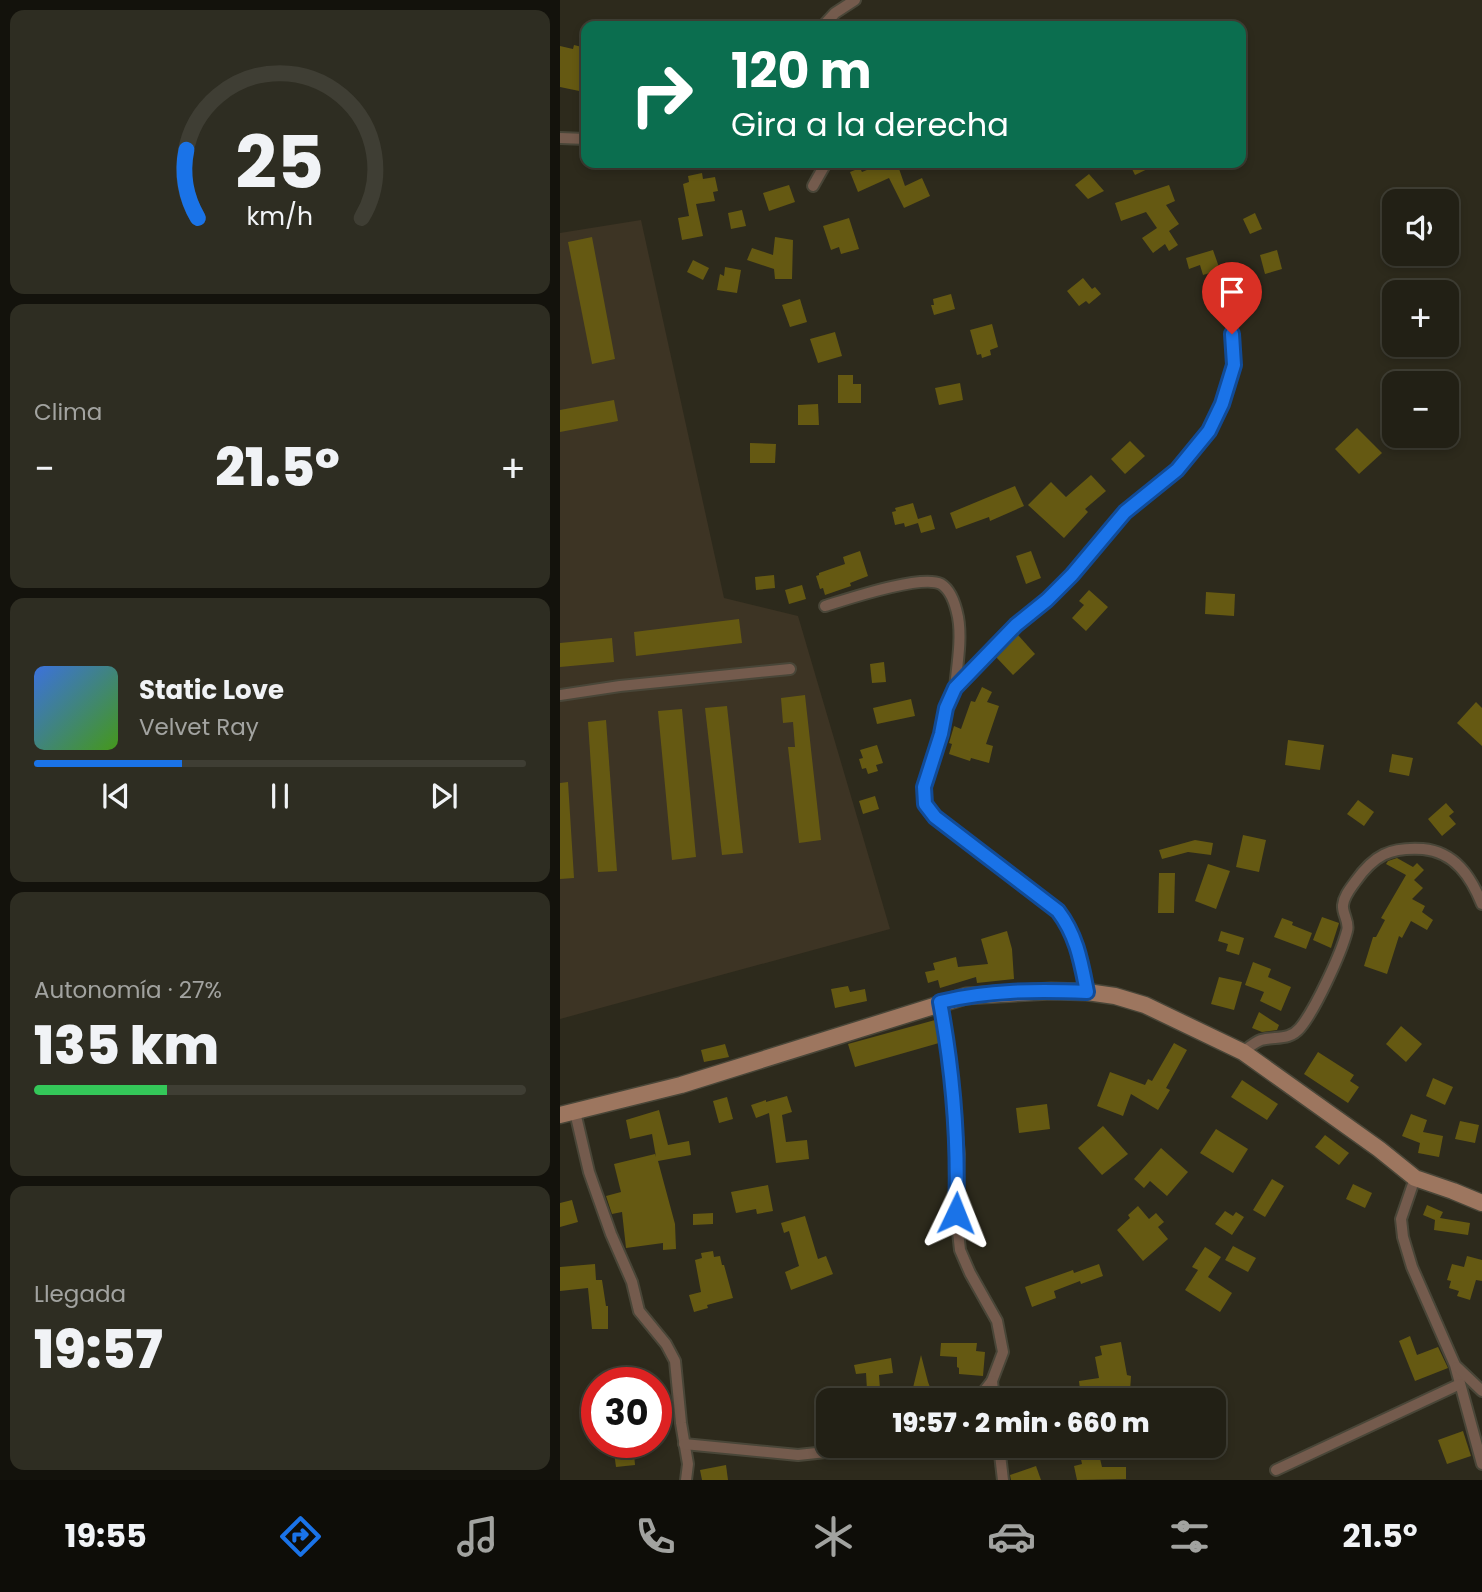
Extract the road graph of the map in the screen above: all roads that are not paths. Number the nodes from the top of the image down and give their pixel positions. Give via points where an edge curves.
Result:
1 (855, 0) edge
2 (828, 21) edge
3 (560, 138) edge
4 (581, 139) edge
5 (823, 168) edge
6 (813, 186) dead end
7 (1232, 334) dead end
8 (825, 606) dead end
9 (790, 669) dead end
10 (955, 688) junction
11 (560, 695) edge
12 (1482, 904) edge
13 (1087, 992) junction
14 (940, 1002) junction
15 (1243, 1052) junction
16 (568, 1114) edge
17 (1415, 1178) junction
18 (1482, 1203) edge
19 (1455, 1365) junction
20 (992, 1381) junction
21 (1460, 1384) junction
22 (986, 1388) edge
23 (993, 1388) edge
24 (1482, 1391) edge
25 (684, 1444) junction
26 (816, 1453) edge
27 (1000, 1458) edge
28 (1482, 1465) edge
29 (1276, 1470) dead end
30 (686, 1480) edge
31 (1003, 1480) edge

1 - 2 street
3 - 4 street
5 - 6 street
7 - 10 street via 1234,365 1209,431 1177,470 1125,512 1072,575
8 - 10 street via 907,583 943,585 958,619
9 - 11 street
10 - 13 street via 924,787 925,804 935,817 1058,911 1078,944
12 - 15 street via 1469,878 1444,853 1406,849 1377,857 1347,892 1342,908 1349,928 1303,1025 1295,1034 1261,1040
13 - 14 street via 995,993
13 - 15 street via 1145,1005
14 - 16 street via 681,1085
14 - 20 street via 958,1154 958,1241 997,1321 1003,1352
15 - 17 street
16 - 25 street via 639,1311 675,1361
17 - 18 street
17 - 19 street via 1401,1219 1403,1237
19 - 21 street
19 - 24 street
20 - 22 street
20 - 23 street
21 - 28 street
21 - 29 street
25 - 26 street
25 - 30 street
27 - 31 street

